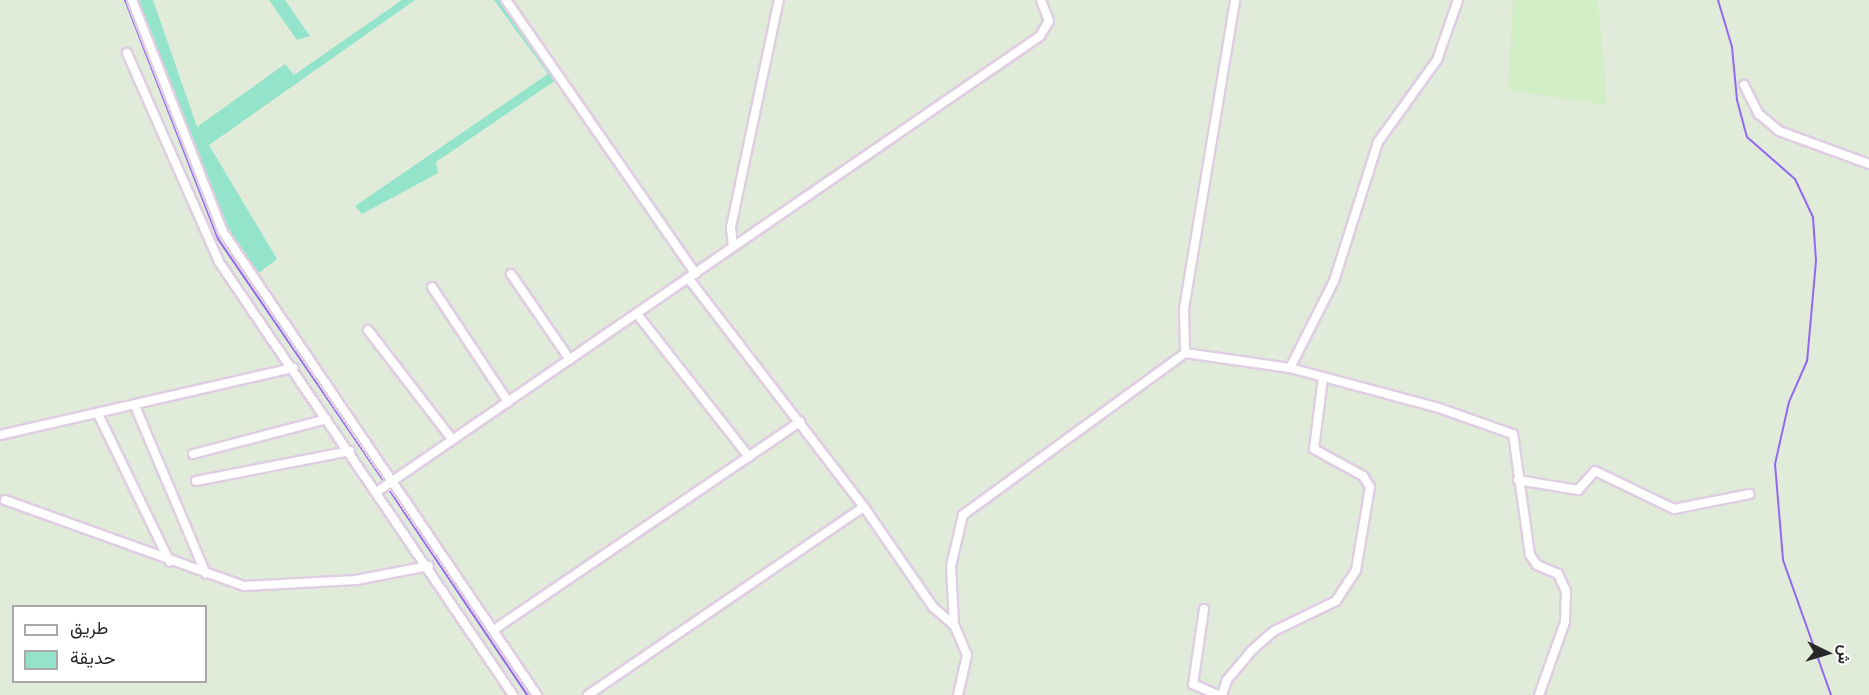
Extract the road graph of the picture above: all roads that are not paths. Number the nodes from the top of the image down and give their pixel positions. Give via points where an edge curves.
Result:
1 (132, 0) edge
2 (506, 0) edge
3 (779, 0) edge
4 (1041, 0) edge
5 (1234, 0) edge
6 (1458, 0) edge
7 (127, 53) dead end
8 (1744, 85) dead end
9 (1869, 164) edge
10 (733, 247) junction
11 (511, 274) dead end
12 (692, 277) junction
13 (432, 287) dead end
14 (637, 314) junction
15 (368, 330) dead end
16 (1185, 353) junction
17 (570, 360) junction
18 (293, 368) junction
19 (1290, 368) junction
20 (1323, 378) junction
21 (508, 402) junction
22 (135, 406) junction
23 (99, 416) junction
24 (327, 418) junction
25 (800, 422) junction
26 (0, 435) edge
27 (452, 439) junction
28 (350, 451) junction
29 (193, 454) dead end
30 (749, 457) junction
31 (1518, 480) junction
32 (196, 481) dead end
33 (385, 487) junction
34 (1750, 494) dead end
35 (5, 500) dead end
36 (864, 507) junction
37 (170, 562) junction
38 (429, 566) junction
39 (206, 574) junction
40 (1204, 609) dead end
41 (954, 625) junction
42 (495, 629) junction
43 (513, 695) edge
44 (537, 695) edge
45 (588, 695) edge
46 (958, 695) edge
47 (1220, 695) edge
48 (1539, 695) edge

1 - 33 street via 223,232
2 - 12 street
3 - 10 street via 731,227
4 - 10 street via 1049,21 1040,36
5 - 16 street via 1214,104 1181,330
6 - 19 street via 1437,60 1378,142 1334,281
7 - 18 street via 210,247
8 - 9 street via 1759,114 1779,131
10 - 12 street
11 - 17 street
12 - 14 street
12 - 25 street
13 - 21 street
14 - 17 street
14 - 30 street
15 - 27 street
16 - 19 street
16 - 41 street via 963,515 951,566
17 - 21 street
18 - 22 street
18 - 24 street
19 - 20 street
20 - 31 street via 1439,408 1512,434
20 - 47 street via 1314,449 1363,476 1370,487 1356,570 1336,601 1274,631 1251,651
21 - 27 street
22 - 23 street
22 - 39 street
23 - 26 street
23 - 37 street
24 - 28 street
24 - 29 street
25 - 30 street
25 - 36 street
27 - 33 street
28 - 32 street
28 - 33 street
30 - 42 street
31 - 34 street via 1578,490 1595,471 1674,509
31 - 48 street via 1532,560 1558,574 1566,591 1564,622
33 - 38 street
33 - 42 street
35 - 37 street
36 - 41 street via 933,607
36 - 45 street
37 - 39 street
38 - 39 street via 356,580 252,587
38 - 43 street
40 - 47 street via 1193,684
41 - 46 street via 967,655
42 - 44 street

